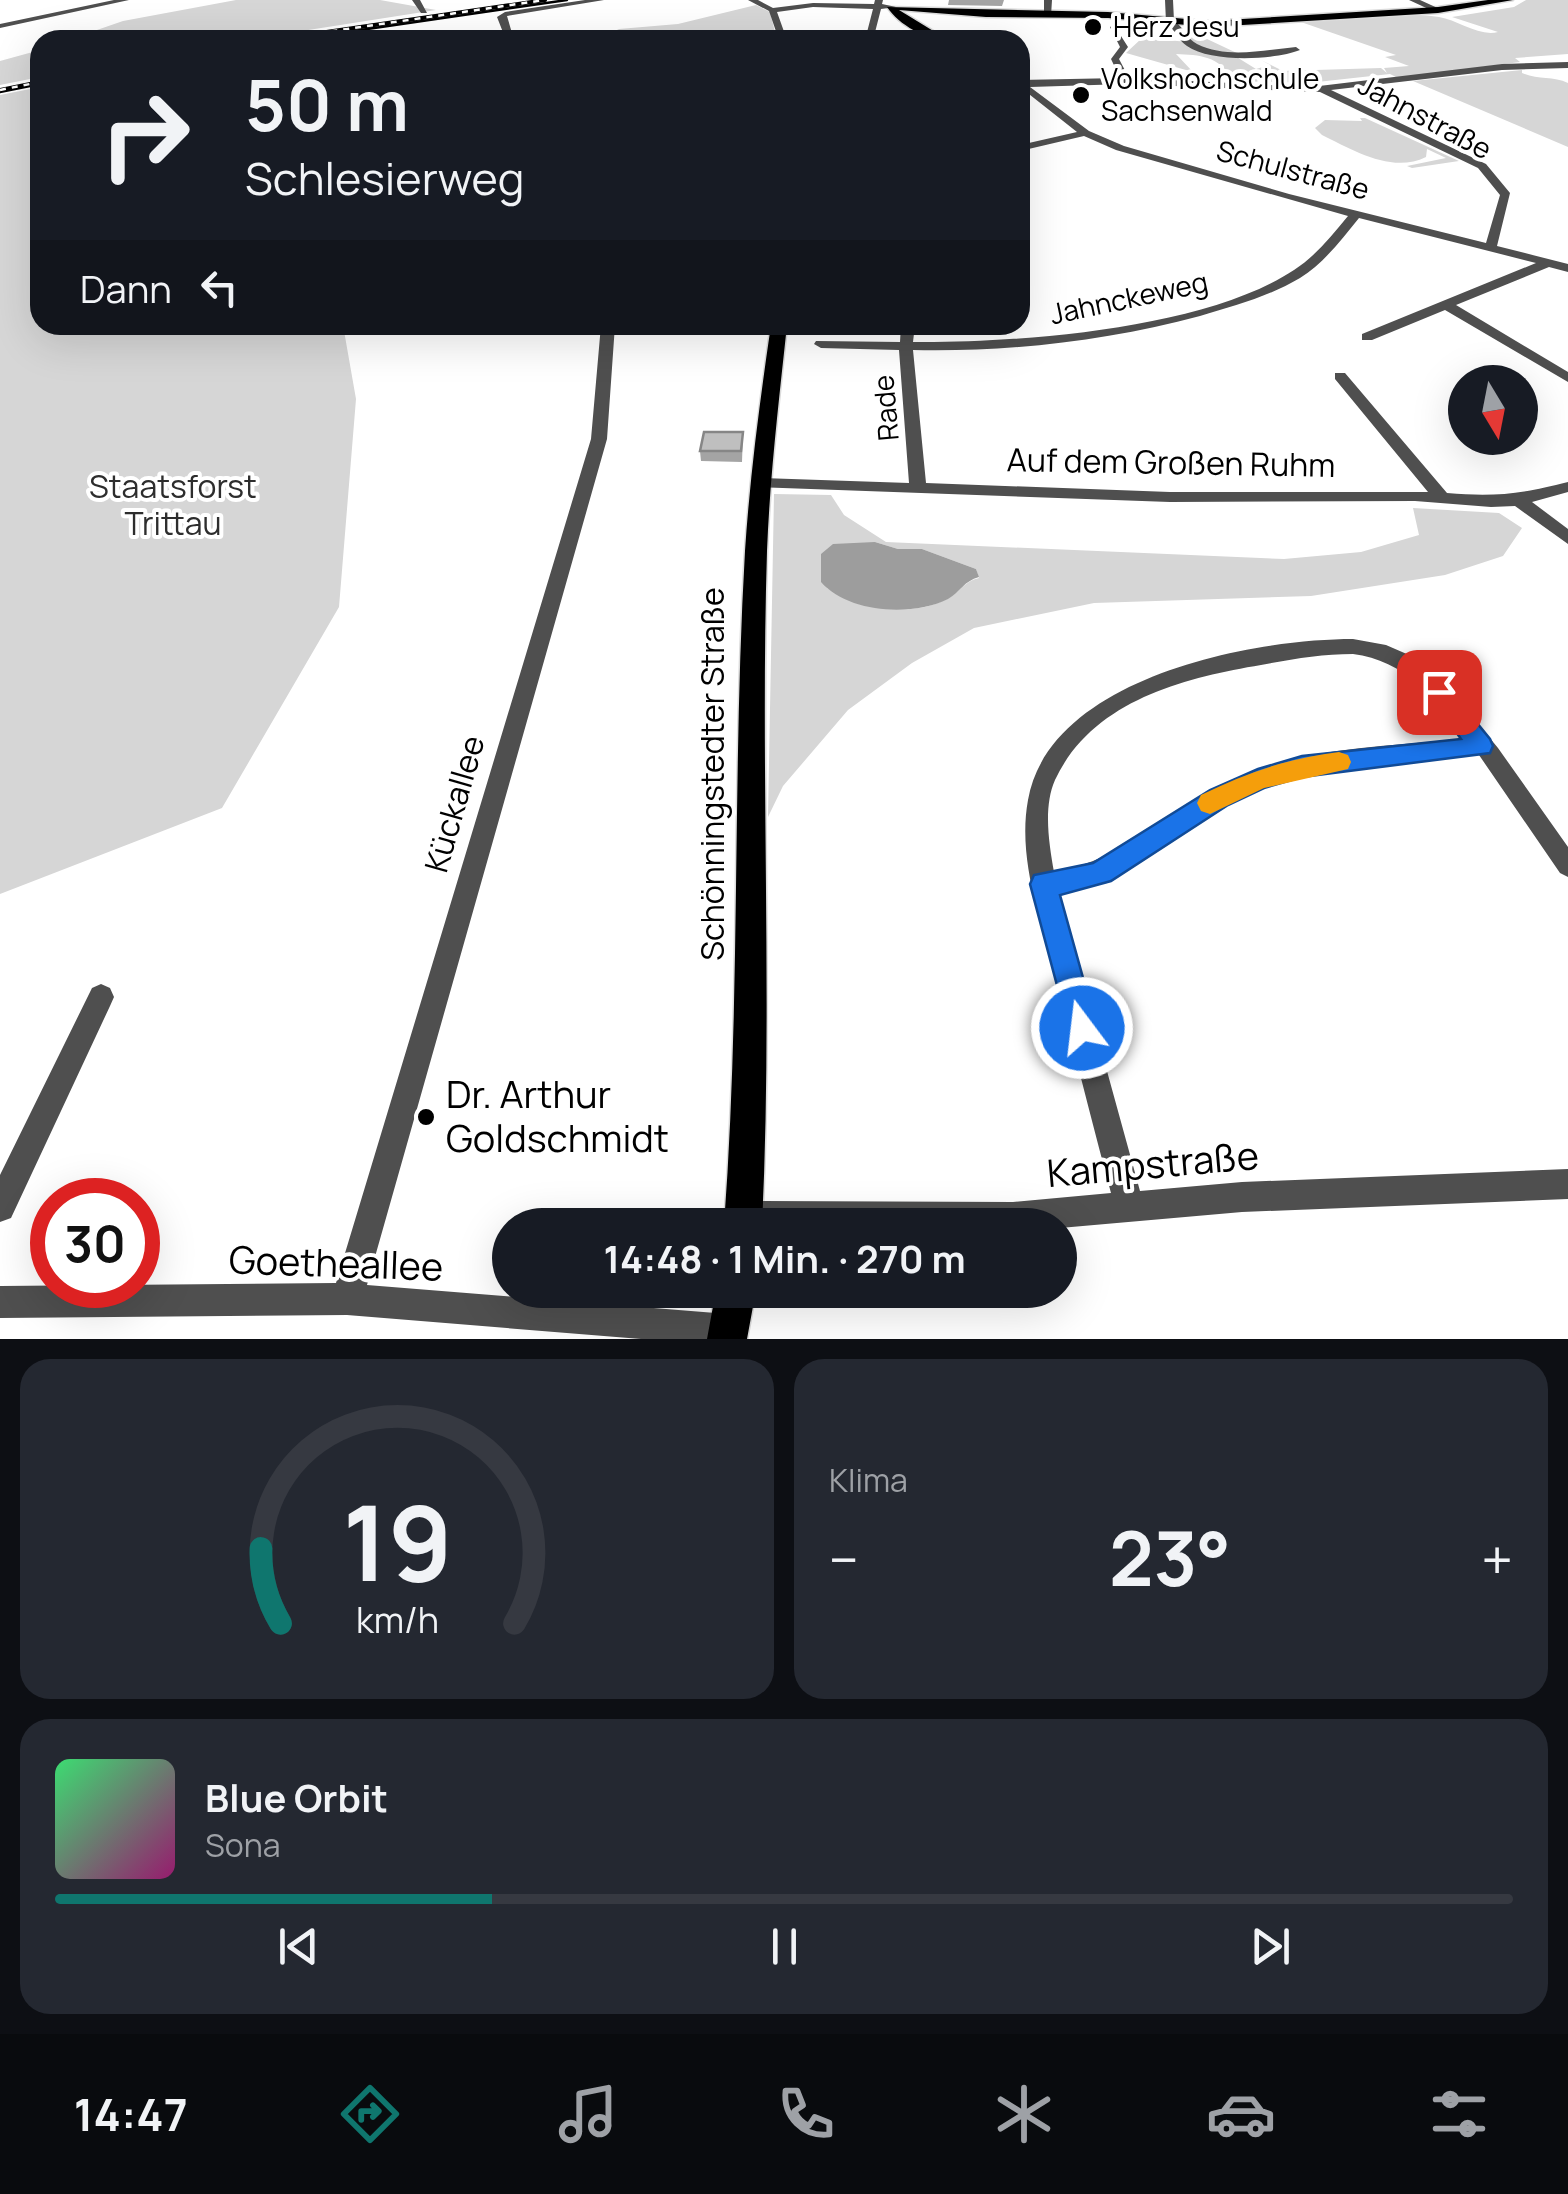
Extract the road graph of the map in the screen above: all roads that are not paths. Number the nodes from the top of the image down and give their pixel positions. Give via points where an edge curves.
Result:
1 (125, 0) edge
2 (416, 0) edge
3 (600, 0) edge
4 (752, 0) edge
5 (1048, 0) edge
6 (1169, 0) edge
7 (1413, 0) edge
8 (1508, 0) edge
9 (878, 3) edge
10 (772, 10) junction
11 (1438, 10) junction
12 (424, 11) dead end
13 (895, 11) junction
14 (1048, 14) junction
15 (1170, 22) junction
16 (0, 26) edge
17 (1114, 27) dead end
18 (506, 30) edge
19 (779, 30) edge
20 (871, 30) edge
21 (926, 30) edge
22 (1296, 50) dead end
23 (1568, 65) edge
24 (1126, 82) junction
25 (1030, 83) edge
26 (1322, 89) junction
27 (1030, 90) edge
28 (1084, 133) junction
29 (1030, 146) edge
30 (1356, 214) junction
31 (1491, 246) junction
32 (1568, 256) edge
33 (1550, 262) junction
34 (1568, 268) edge
35 (1447, 305) junction
36 (607, 335) edge
37 (778, 335) edge
38 (907, 335) edge
39 (1367, 338) dead end
40 (822, 344) dead end
41 (906, 348) junction
42 (1340, 376) dead end
43 (1568, 378) edge
44 (760, 482) junction
45 (918, 486) junction
46 (1568, 487) edge
47 (1442, 497) junction
48 (1518, 500) junction
49 (1568, 538) edge
50 (1481, 746) junction
51 (1568, 866) edge
52 (1044, 884) junction
53 (100, 997) dead end
54 (1568, 1184) edge
55 (0, 1206) edge
56 (1129, 1207) junction
57 (743, 1208) edge
58 (1077, 1211) edge
59 (347, 1298) junction
60 (0, 1302) edge
61 (733, 1308) edge
62 (728, 1335) edge

1 - 16 street
2 - 12 street
3 - 18 street via 505,14
4 - 10 street
5 - 14 street
6 - 15 street
7 - 11 street
8 - 11 main road
9 - 10 street
9 - 13 main road
9 - 20 street
10 - 19 street
11 - 15 main road via 1244,24
13 - 14 main road
13 - 21 main road
14 - 15 main road
15 - 22 street via 1189,44 1222,56
17 - 24 street via 1124,47 1115,59
23 - 26 street
24 - 25 street
24 - 26 street
26 - 31 street, Jahnstraße via 1482,166 1506,195
27 - 28 street, Schulstraße
28 - 29 street
28 - 30 street, Schulstraße
30 - 31 street, Schulstraße
30 - 41 street, Jahnckeweg via 1304,269 1200,312 1056,340
31 - 33 street, Schulstraße
32 - 33 street
33 - 34 street, Schulstraße
33 - 35 street
35 - 39 street
35 - 43 street
36 - 59 street, Kückallee via 599,439
37 - 44 main road, Schönningstedter Straße
38 - 41 street, Rade
40 - 41 street, Jahnckeweg
41 - 45 street, Rade
42 - 47 street
44 - 45 street, Auf dem Großen Ruhm
44 - 57 main road, Schönningstedter Straße
45 - 47 street, Auf dem Großen Ruhm via 1170,498
46 - 48 street, Auf dem Großen Ruhm
47 - 48 street, Auf dem Großen Ruhm
48 - 49 street
50 - 51 street
50 - 52 street via 1302,766 1258,779 1102,872
50 - 52 street via 1424,677 1374,648 1306,650 1170,677 1124,695 1070,738 1042,785
52 - 56 street
53 - 55 street
54 - 56 street, Kampstraße
56 - 58 street, Kampstraße
59 - 60 street, Goetheallee
59 - 62 street, Goetheallee
61 - 62 main road

